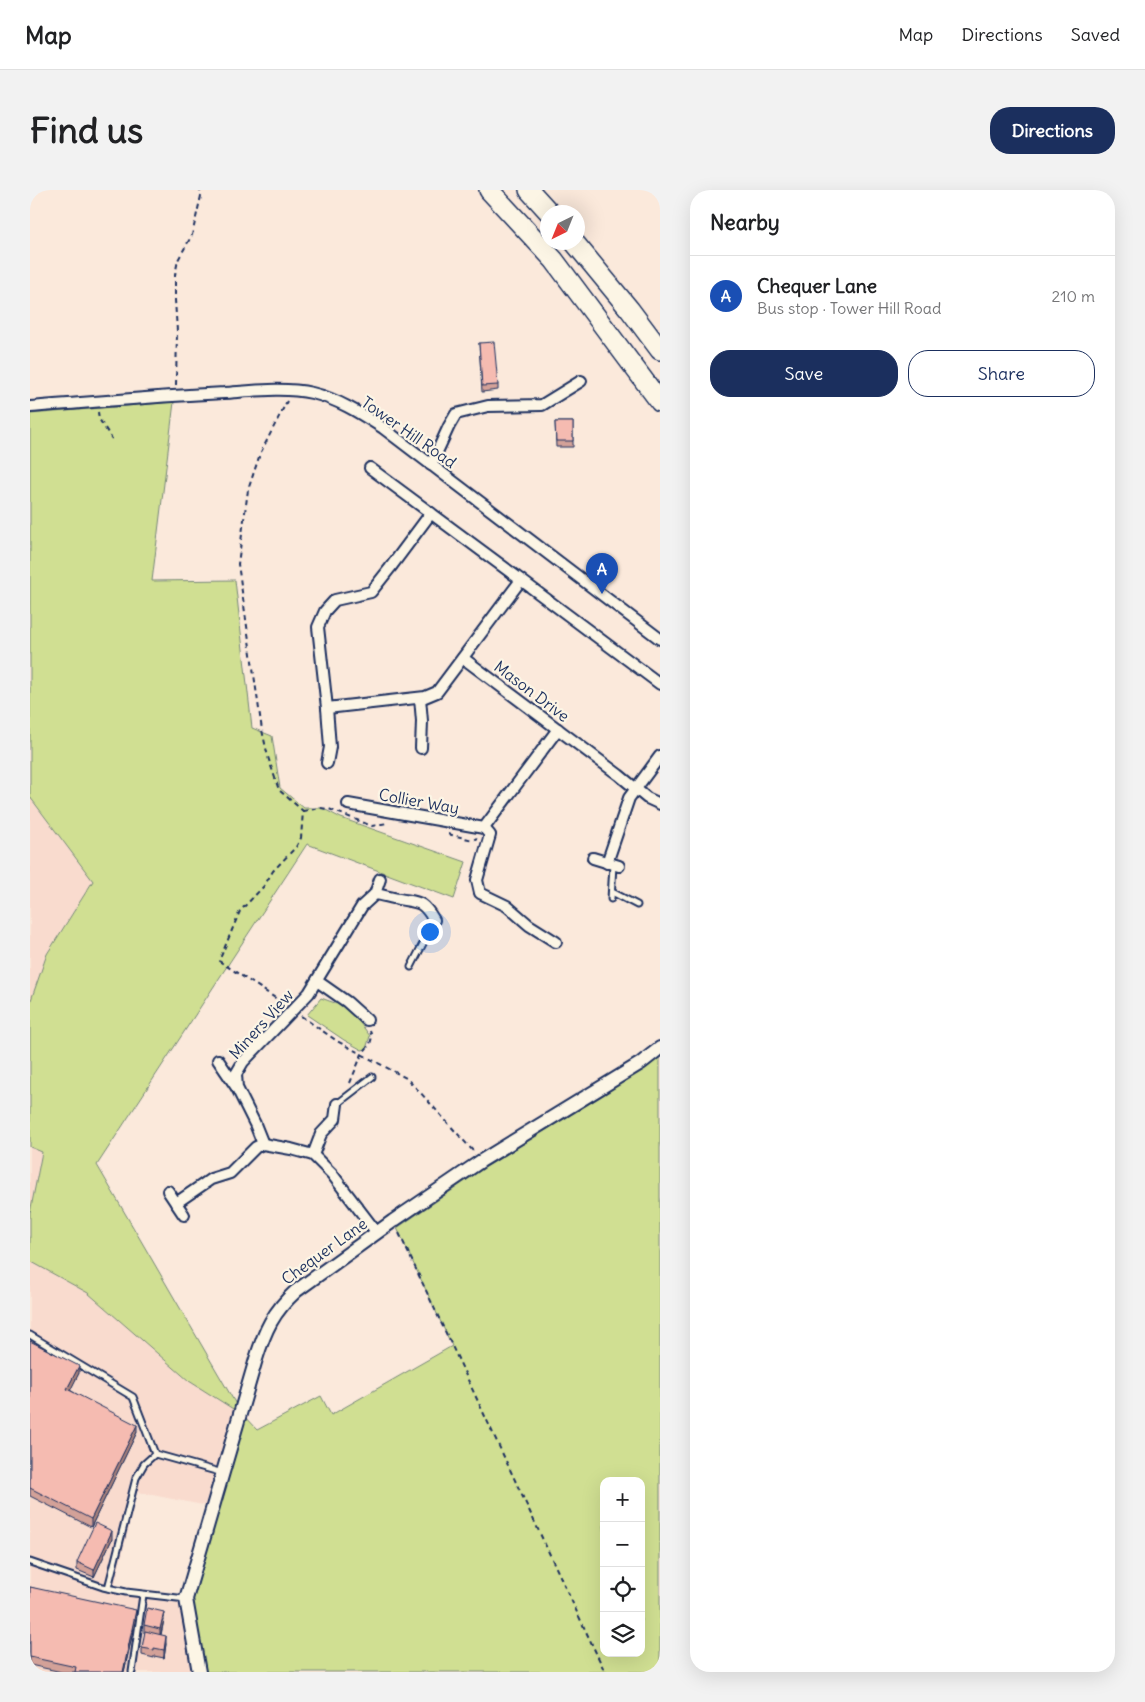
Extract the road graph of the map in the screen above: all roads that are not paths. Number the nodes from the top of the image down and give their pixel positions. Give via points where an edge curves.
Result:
1 (489, 190) edge
2 (529, 190) edge
3 (543, 205) edge
4 (581, 250) edge
5 (660, 350) edge
6 (581, 382) dead end
7 (660, 402) edge
8 (30, 408) edge
9 (431, 465) junction
10 (370, 468) dead end
11 (430, 513) junction
12 (521, 580) junction
13 (660, 640) edge
14 (463, 658) junction
15 (660, 684) edge
16 (420, 698) junction
17 (326, 708) junction
18 (558, 730) junction
19 (421, 748) dead end
20 (660, 756) edge
21 (327, 763) dead end
22 (636, 789) junction
23 (348, 804) dead end
24 (660, 804) edge
25 (484, 828) junction
26 (594, 858) dead end
27 (613, 865) junction
28 (380, 879) dead end
29 (612, 892) junction
30 (376, 894) junction
31 (611, 899) dead end
32 (637, 905) dead end
33 (430, 930) joint
34 (556, 942) dead end
35 (411, 967) dead end
36 (317, 981) junction
37 (367, 1020) road end
38 (660, 1048) edge
39 (218, 1060) dead end
40 (372, 1077) dead end
41 (237, 1088) junction
42 (339, 1102) joint
43 (262, 1144) junction
44 (313, 1155) junction
45 (168, 1191) dead end
46 (176, 1203) junction
47 (184, 1215) dead end
48 (377, 1233) junction
49 (30, 1336) edge
50 (155, 1454) junction
51 (224, 1473) junction
52 (30, 1562) edge
53 (108, 1588) junction
54 (143, 1594) junction
55 (186, 1599) junction
56 (132, 1672) edge
57 (200, 1672) edge

1 - 7 highway via 554,260
2 - 3 highway
4 - 5 highway
6 - 9 street via 542,405 488,406 456,414
8 - 9 street, Tower Hill Road via 176,395 293,390 336,401 361,414
9 - 13 street, Tower Hill Road
10 - 11 street
11 - 12 street
11 - 17 street via 371,592 335,600 325,611 318,627
12 - 14 street
12 - 15 street
14 - 16 street via 437,692
14 - 18 street, Mason Drive
16 - 17 street
16 - 19 street
17 - 21 street via 330,748
18 - 22 street, Mason Drive
18 - 25 street
20 - 22 street
22 - 24 street, Mason Drive
22 - 27 street via 624,808
23 - 25 street, Collier Way
25 - 34 street via 490,835 477,880 480,893 508,906 529,925
26 - 27 street
27 - 29 lane
28 - 30 street
29 - 31 lane
29 - 32 lane
30 - 33 street via 419,902 434,920
30 - 36 street, Miners View via 362,906
33 - 35 lane
36 - 37 street
36 - 41 street, Miners View via 294,1011 242,1062 236,1074
38 - 48 street, Chequer Lane via 481,1161
39 - 41 street
40 - 42 lane
41 - 43 street
42 - 44 street via 335,1119 321,1134
43 - 44 street
43 - 46 street via 230,1173 211,1179
44 - 48 street via 332,1174
45 - 46 street
46 - 47 street
48 - 51 street, Chequer Lane via 296,1291 273,1316 263,1336
49 - 50 lane via 133,1397
50 - 51 lane
50 - 53 lane via 136,1478
51 - 55 street, Chequer Lane
52 - 53 lane
53 - 54 lane
54 - 55 lane
54 - 56 lane
55 - 57 street, Chequer Lane

